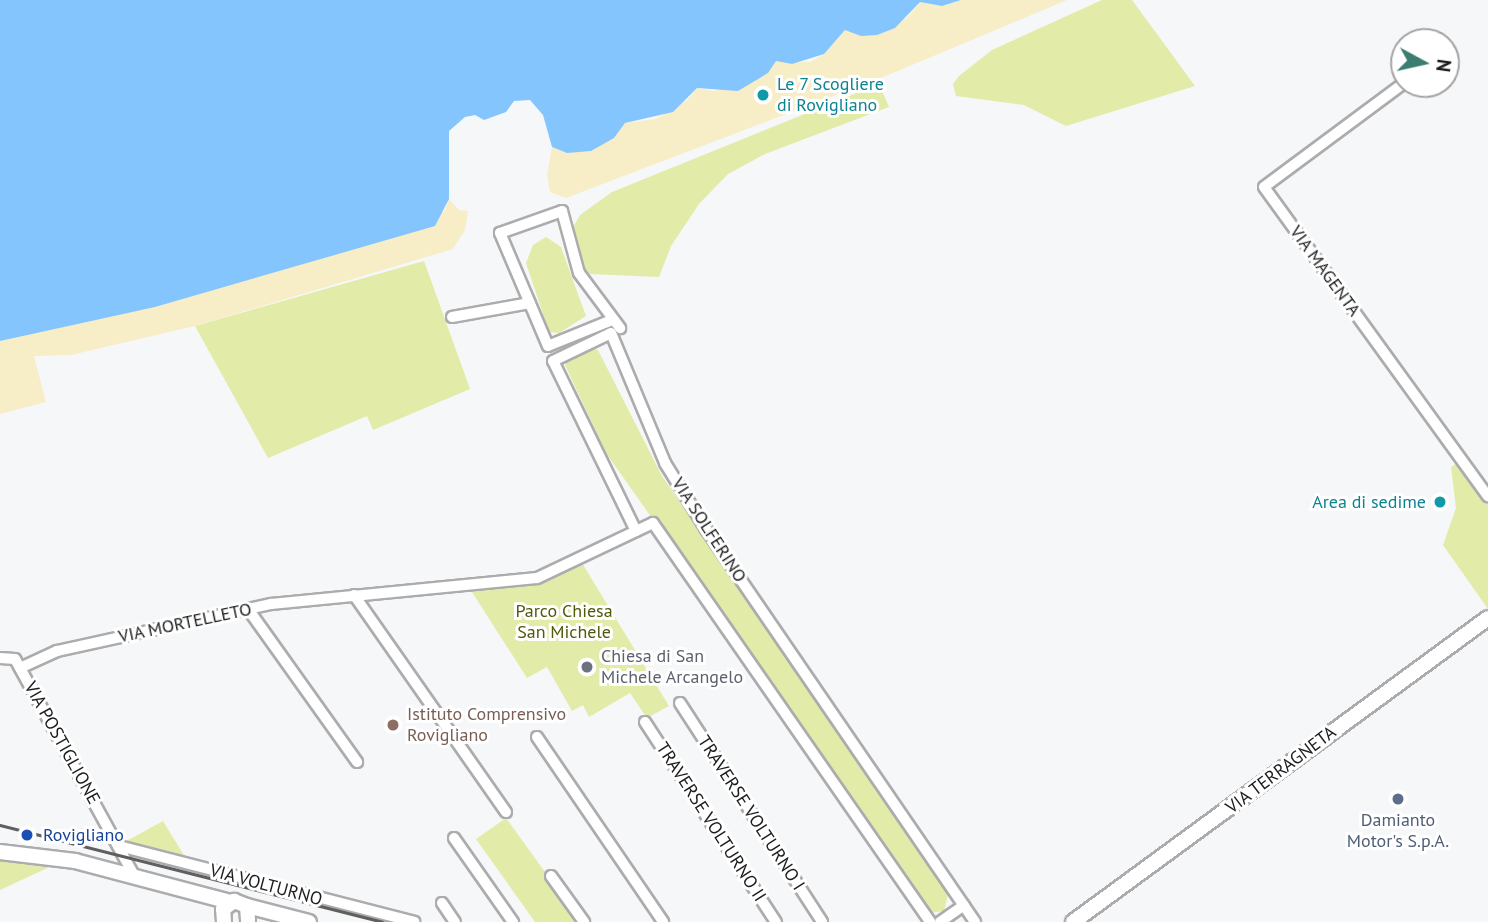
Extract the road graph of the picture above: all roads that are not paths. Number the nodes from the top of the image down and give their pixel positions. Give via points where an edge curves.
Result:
1 (1390, 93) edge
2 (530, 303) junction
3 (452, 317) dead end
4 (612, 320) junction
5 (620, 328) dead end
6 (1488, 495) edge
7 (636, 531) junction
8 (354, 595) junction
9 (248, 609) junction
10 (1488, 618) edge
11 (0, 658) edge
12 (20, 668) junction
13 (680, 703) dead end
14 (645, 722) dead end
15 (537, 737) dead end
16 (357, 762) dead end
17 (506, 811) dead end
18 (454, 838) dead end
19 (119, 846) junction
20 (0, 852) edge
21 (551, 876) dead end
22 (135, 877) junction
23 (442, 903) dead end
24 (964, 905) junction
25 (225, 912) edge
26 (248, 916) edge
27 (309, 922) edge
28 (414, 922) edge
29 (455, 922) edge
30 (513, 922) edge
31 (584, 922) edge
32 (663, 922) edge
33 (776, 922) edge
34 (822, 922) edge
35 (930, 922) edge
36 (940, 922) edge
37 (975, 922) edge
38 (1073, 922) edge

1 - 6 street, VIA MAGENTA via 1264,187
2 - 3 street
2 - 4 street via 548,346
2 - 4 street via 500,233 562,211 579,273
4 - 5 street
7 - 8 street, VIA MORTELLETO via 537,578
7 - 24 street, VIA SOLFERINO via 554,361 611,333 666,463 706,528
7 - 35 street, VIA MORTELLETO via 653,523
8 - 9 street, VIA MORTELLETO
8 - 17 street
9 - 12 street, VIA MORTELLETO via 57,651
9 - 16 street
10 - 38 street, VIA TERRAGNETA
11 - 12 street, VIA POSTIGLIONE via 15,659
12 - 19 street, VIA POSTIGLIONE
13 - 34 street, TRAVERSE VOLTURNO I
14 - 33 street, TRAVERSE VOLTURNO II
15 - 32 street
18 - 30 street
19 - 22 street, VIA POSTIGLIONE
19 - 28 street, VIA VOLTURNO
20 - 22 street via 53,857
21 - 31 street
22 - 25 street via 208,896
23 - 29 street
24 - 36 street
24 - 37 street, VIA SOLFERINO
25 - 26 street
26 - 27 street via 265,911

